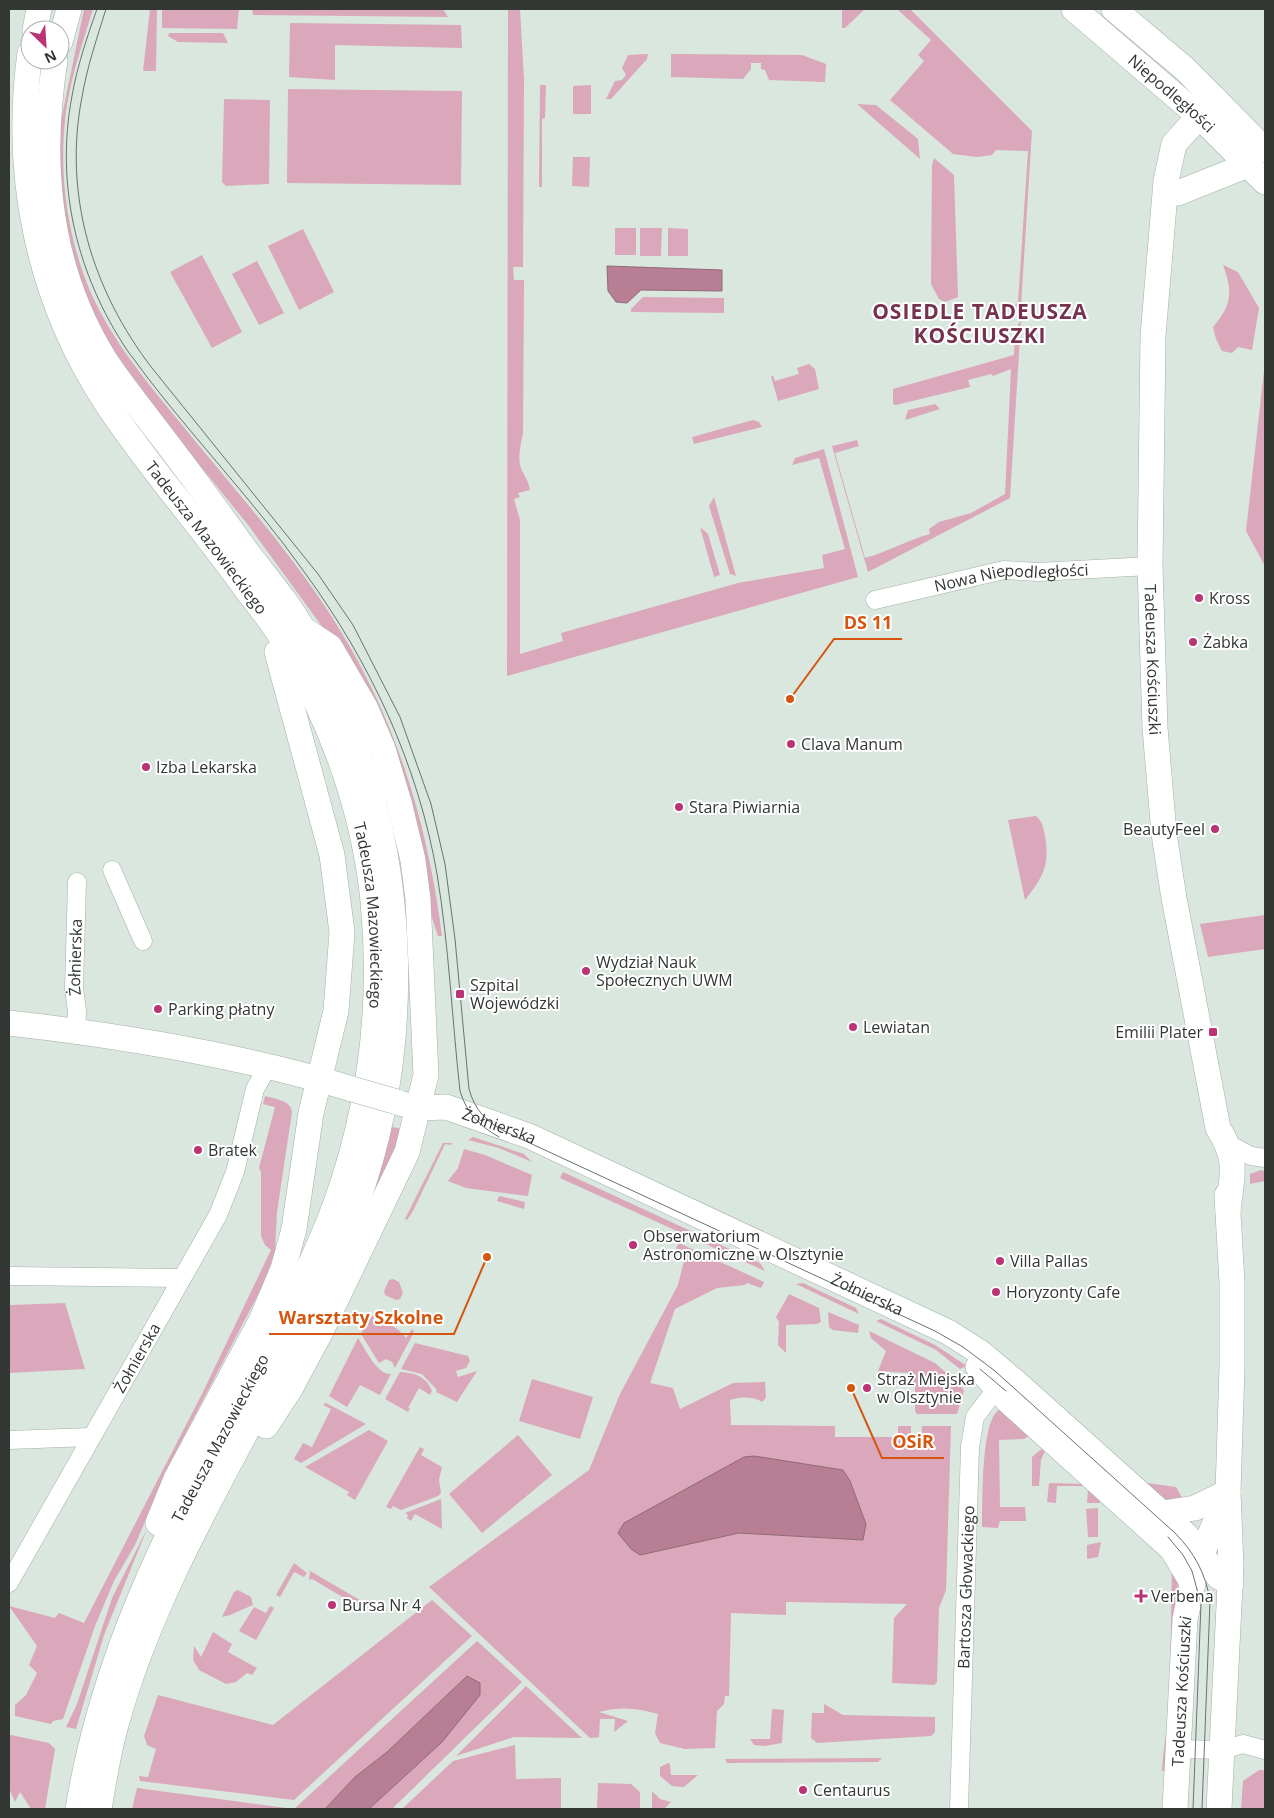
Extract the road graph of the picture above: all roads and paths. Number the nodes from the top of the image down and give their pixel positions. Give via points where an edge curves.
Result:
1 (1074, 9) edge
2 (1114, 9) edge
3 (28, 70) edge
4 (54, 70) edge
5 (1207, 108) junction
6 (1257, 157) edge
7 (1265, 182) edge
8 (1178, 193) junction
9 (1164, 230) junction
10 (1150, 566) junction
11 (875, 600) dead end
12 (292, 633) junction
13 (112, 870) dead end
14 (77, 882) dead end
15 (143, 941) dead end
16 (9, 1023) edge
17 (76, 1032) junction
18 (268, 1066) junction
19 (320, 1079) junction
20 (407, 1105) junction
21 (1228, 1144) junction
22 (1265, 1152) edge
23 (1265, 1158) edge
24 (9, 1276) edge
25 (182, 1278) junction
26 (1002, 1381) junction
27 (91, 1437) junction
28 (9, 1440) edge
29 (1228, 1492) junction
30 (1162, 1513) junction
31 (191, 1538) junction
32 (1203, 1555) junction
33 (9, 1583) edge
34 (1193, 1584) junction
35 (1231, 1584) junction
36 (110, 1671) junction
37 (1178, 1749) junction
38 (1223, 1750) junction
39 (1265, 1752) edge
40 (78, 1809) edge
41 (99, 1809) edge
42 (959, 1809) edge
43 (1175, 1809) edge
44 (1219, 1809) edge

1 - 5 street, Niepodległości
2 - 5 street, Niepodległości via 1185,68
3 - 12 street, Tadeusza Mazowieckiego via 24,121 30,211 41,262 63,322 105,400 219,551
4 - 12 street, Tadeusza Mazowieckiego via 46,140 48,184 54,230 70,285 102,355
5 - 6 street, Niepodległości
5 - 8 street, Tadeusza Kościuszki
5 - 9 street, Tadeusza Kościuszki via 1174,144 1166,181
6 - 7 street, Niepodległości
6 - 8 street
8 - 9 street, Tadeusza Kościuszki
9 - 10 street, Tadeusza Kościuszki via 1153,336
10 - 11 street, Nowa Niepodległości via 1038,572 1004,570
10 - 21 street, Tadeusza Kościuszki via 1155,728 1164,834 1218,1128
12 - 19 street via 277,654 332,855 340,900 342,941 337,1002
12 - 20 street via 330,646 365,707 383,749 413,860 423,970 426,1075
12 - 31 street, Tadeusza Mazowieckiego via 351,733 370,790 384,844 392,903 395,1026 377,1133 358,1201 336,1258
12 - 36 street, Tadeusza Mazowieckiego via 353,801 372,894 376,996 369,1083 348,1165 315,1255 268,1349 215,1443 147,1581
13 - 15 street
14 - 17 street, Żołnierska
16 - 17 street, Żołnierska
17 - 18 street, Żołnierska via 201,1051
18 - 19 street, Żołnierska
18 - 25 street, Żołnierska via 256,1089 235,1172 221,1207
19 - 20 street, Żołnierska, bridge
19 - 36 street via 303,1160 294,1229 283,1269 261,1321 176,1479 110,1639
20 - 26 street, Żołnierska via 442,1123 504,1139 940,1341
20 - 26 street, Żołnierska via 446,1107 537,1140 929,1322 981,1353
20 - 31 street via 410,1144 321,1331 290,1389 223,1496
21 - 22 street via 1253,1146
21 - 23 street via 1251,1156
21 - 29 street, Tadeusza Kościuszki via 1234,1162 1228,1212 1232,1367
24 - 25 street
25 - 27 street, Żołnierska
26 - 30 street, Żołnierska
26 - 34 street, Żołnierska via 1008,1401 1156,1533 1172,1549
26 - 42 street, Bartosza Głowackiego via 976,1417 970,1446
27 - 28 street
27 - 33 street, Żołnierska
29 - 30 street via 1195,1508
29 - 32 street, Tadeusza Kościuszki
29 - 35 street, Tadeusza Kościuszki
30 - 32 street, Żołnierska
31 - 41 street, Tadeusza Mazowieckiego via 130,1680 116,1724
32 - 34 street, Tadeusza Kościuszki
32 - 35 street, Żołnierska via 1219,1577
34 - 37 street, Tadeusza Kościuszki via 1185,1619
35 - 38 street, Tadeusza Kościuszki
36 - 40 street, Tadeusza Mazowieckiego via 91,1741
37 - 38 street
37 - 43 street, Tadeusza Kościuszki
38 - 39 street via 1242,1757
38 - 44 street, Tadeusza Kościuszki

